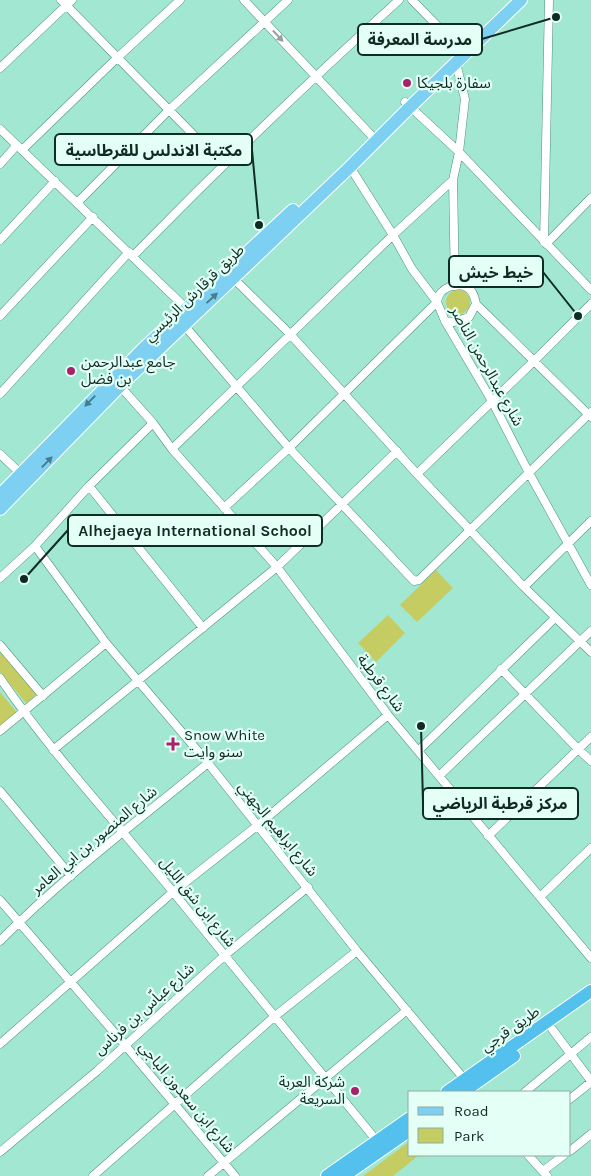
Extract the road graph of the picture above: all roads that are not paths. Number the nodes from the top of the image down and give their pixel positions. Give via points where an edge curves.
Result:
1 (180, 0) edge
2 (244, 0) edge
3 (288, 0) edge
4 (399, 0) edge
5 (412, 0) edge
6 (510, 0) edge
7 (521, 0) edge
8 (549, 0) edge
9 (66, 2) edge
10 (264, 22) junction
11 (460, 49) junction
12 (117, 58) junction
13 (456, 63) junction
14 (0, 68) edge
15 (315, 76) junction
16 (407, 105) junction
17 (169, 110) junction
18 (0, 129) edge
19 (371, 135) junction
20 (20, 148) junction
21 (459, 152) junction
22 (0, 164) edge
23 (222, 165) junction
24 (350, 167) junction
25 (453, 180) junction
26 (55, 182) junction
27 (591, 198) edge
28 (77, 203) junction
29 (92, 217) junction
30 (393, 235) junction
31 (0, 240) edge
32 (545, 243) junction
33 (131, 254) junction
34 (233, 278) junction
35 (455, 286) junction
36 (591, 290) edge
37 (437, 302) junction
38 (476, 304) junction
39 (591, 304) edge
40 (189, 311) junction
41 (0, 316) edge
42 (445, 322) junction
43 (184, 325) junction
44 (290, 334) junction
45 (534, 361) junction
46 (116, 382) junction
47 (237, 386) junction
48 (345, 393) junction
49 (0, 394) edge
50 (492, 401) junction
51 (590, 415) edge
52 (153, 423) junction
53 (289, 448) junction
54 (172, 449) junction
55 (397, 451) junction
56 (0, 454) edge
57 (529, 473) junction
58 (21, 474) junction
59 (417, 474) junction
60 (89, 486) junction
61 (0, 495) edge
62 (342, 505) junction
63 (224, 508) junction
64 (0, 509) edge
65 (591, 521) edge
66 (470, 529) junction
67 (568, 543) junction
68 (35, 546) junction
69 (277, 567) junction
70 (0, 578) edge
71 (591, 585) edge
72 (524, 587) junction
73 (555, 618) junction
74 (203, 628) junction
75 (591, 631) edge
76 (580, 642) junction
77 (106, 643) junction
78 (0, 646) edge
79 (591, 652) edge
80 (501, 669) junction
81 (0, 678) edge
82 (138, 681) junction
83 (525, 694) junction
84 (43, 696) junction
85 (24, 712) junction
86 (388, 715) junction
87 (0, 731) edge
88 (591, 737) edge
89 (578, 749) junction
90 (53, 750) junction
91 (418, 751) junction
92 (591, 761) edge
93 (208, 763) junction
94 (439, 776) junction
95 (0, 791) edge
96 (257, 826) junction
97 (123, 833) junction
98 (488, 836) junction
99 (591, 848) edge
100 (71, 876) junction
101 (308, 887) junction
102 (173, 892) junction
103 (540, 897) junction
104 (0, 900) edge
105 (18, 922) junction
106 (0, 941) edge
107 (357, 951) junction
108 (590, 954) edge
109 (224, 956) junction
110 (72, 982) junction
111 (591, 991) edge
112 (591, 1001) edge
113 (407, 1010) junction
114 (274, 1017) junction
115 (552, 1029) junction
116 (591, 1037) edge
117 (0, 1044) edge
118 (125, 1044) junction
119 (571, 1053) junction
120 (324, 1078) junction
121 (591, 1082) edge
122 (468, 1088) edge
123 (453, 1091) edge
124 (526, 1091) edge
125 (571, 1099) edge
126 (174, 1104) junction
127 (408, 1119) edge
128 (408, 1131) edge
129 (591, 1134) edge
130 (377, 1141) junction
131 (571, 1150) edge
132 (0, 1152) edge
133 (529, 1156) edge
134 (563, 1156) edge
135 (223, 1162) junction
136 (545, 1174) edge
137 (93, 1176) edge
138 (208, 1176) edge
139 (235, 1176) edge
140 (327, 1176) edge
141 (344, 1176) edge

1 - 12 street
2 - 10 street
3 - 10 street
4 - 15 street
5 - 11 street
6 - 11 main road, طريق قرقارش الرئيسي
7 - 13 main road, طريق قرقارش الرئيسي
8 - 32 street
9 - 12 street
9 - 14 street
10 -> 15 street
10 - 17 street
11 - 16 main road, طريق قرقارش الرئيسي
12 - 17 street
12 - 20 street
13 - 16 main road, طريق قرقارش الرئيسي
13 - 21 street via 465,99
15 - 19 street
15 - 23 street
16 - 19 main road, طريق قرقارش الرئيسي
16 - 21 street
16 - 24 main road, طريق قرقارش الرئيسي
17 - 23 street
17 - 28 street
18 - 20 street
19 - 40 main road, طريق قرقارش الرئيسي
20 - 22 street
20 - 26 street
21 - 25 street
21 - 32 street
23 - 33 street
24 - 30 street, شارع عبدالرحمن الناصر
24 - 34 main road, طريق قرقارش الرئيسي
25 - 30 street
25 - 35 street
26 - 28 street
26 - 31 street
27 - 32 street
28 - 29 street
29 - 33 street
29 - 41 street
30 - 37 street, شارع عبدالرحمن الناصر via 412,269
30 - 44 street
32 - 36 street
33 - 40 street
33 - 49 street
40 -> 34 main road, طريق قرقارش الرئيسي
34 - 44 street
35 - 37 street via 443,289
35 - 38 street via 469,288
37 - 42 street, شارع عبدالرحمن الناصر
37 - 48 street
38 - 42 street via 469,317
38 - 45 street
39 - 45 street
40 - 43 main road, طريق قرقارش الرئيسي
40 - 46 main road, طريق قرقارش الرئيسي
42 - 50 street, شارع عبدالرحمن الناصر
43 - 46 main road, طريق قرقارش الرئيسي
43 - 47 street
44 - 47 street
44 - 48 street
45 - 50 street
45 - 51 street
46 - 52 street, شارع قرطبة
46 -> 58 main road, طريق قرقارش الرئيسي
64 -> 46 main road, طريق قرقارش الرئيسي
47 - 53 street
47 - 54 street
48 - 53 street
48 - 55 street
50 - 57 street, شارع عبدالرحمن الناصر
50 - 59 street
51 - 57 street
52 - 54 street, شارع قرطبة
52 - 60 street
53 - 62 street
53 - 63 street
54 - 63 street, شارع قرطبة
55 - 59 street
55 - 62 street
56 - 58 street
57 - 66 street
57 - 67 street, شارع عبدالرحمن الناصر
58 - 61 main road, طريق قرقارش الرئيسي
59 - 66 street
60 - 68 street
60 - 74 street
62 - 66 street via 414,581 419,580
62 - 69 street
63 - 69 street, شارع قرطبة
65 - 67 street
66 - 72 street
67 - 71 street, شارع عبدالرحمن الناصر
67 - 72 street
68 - 70 street
68 - 77 street, شارع ابراهيم الجهني
69 - 74 street
69 - 86 street, شارع قرطبة
72 - 73 street
73 - 76 street
73 - 80 street
74 - 82 street
75 - 76 street
76 - 79 street
76 - 83 street
77 - 82 street, شارع ابراهيم الجهني
77 - 84 street
78 - 84 street
80 - 83 street
80 - 91 street
81 - 85 street, شارع ابن شق الليل
82 - 90 street
82 - 93 street, شارع ابراهيم الجهني
83 - 89 street
83 - 94 street
84 - 85 street
85 - 87 street
85 - 90 street, شارع ابن شق الليل
86 - 91 street, شارع قرطبة
86 - 96 street
88 - 89 street
89 - 92 street
89 - 98 street
90 - 97 street, شارع ابن شق الليل
91 - 94 street, شارع قرطبة
93 - 96 street, شارع ابراهيم الجهني
93 - 97 street, شارع المنصور بن ابي العامر
94 - 98 street, شارع قرطبة
95 - 100 street
96 - 101 street, شارع ابراهيم الجهني
96 - 102 street
97 - 100 street, شارع المنصور بن ابي العامر
97 - 102 street, شارع ابن شق الليل
98 - 103 street, شارع قرطبة
99 - 103 street
100 - 105 street, شارع المنصور بن ابي العامر
101 - 107 street, شارع ابراهيم الجهني
101 - 109 street, شارع عباّس بن فرناس
102 - 109 street, شارع ابن شق الليل
102 - 110 street
103 - 108 street, شارع قرطبة
104 - 105 street, شارع ابن سعدون الباجي
105 - 106 street, شارع المنصور بن ابي العامر
105 - 110 street, شارع ابن سعدون الباجي
107 - 113 street, شارع ابراهيم الجهني
107 - 114 street
109 - 114 street, شارع ابن شق الليل
109 - 118 street, شارع عباّس بن فرناس
110 - 117 street
110 - 118 street, شارع ابن سعدون الباجي
111 - 122 highway, طريق قرجي
112 - 115 highway, طريق قرجي
113 - 120 street
113 - 122 street, شارع ابراهيم الجهني
114 - 120 street, شارع ابن شق الليل
114 - 126 street
115 - 119 street
115 - 122 highway, طريق قرجي
116 - 119 street
118 - 126 street, شارع ابن سعدون الباجي
118 - 132 street, شارع عباّس بن فرناس
119 - 121 street
119 - 124 street
120 - 130 street, شارع ابن شق الليل
120 - 135 street
121 - 125 street
122 - 123 highway, طريق قرجي
126 - 135 street, شارع ابن سعدون الباجي
126 - 137 street
127 - 130 highway
128 - 141 highway
129 - 131 street
130 - 140 highway
133 - 136 street
134 - 136 street
135 - 138 street
135 - 139 street, شارع ابن سعدون الباجي

